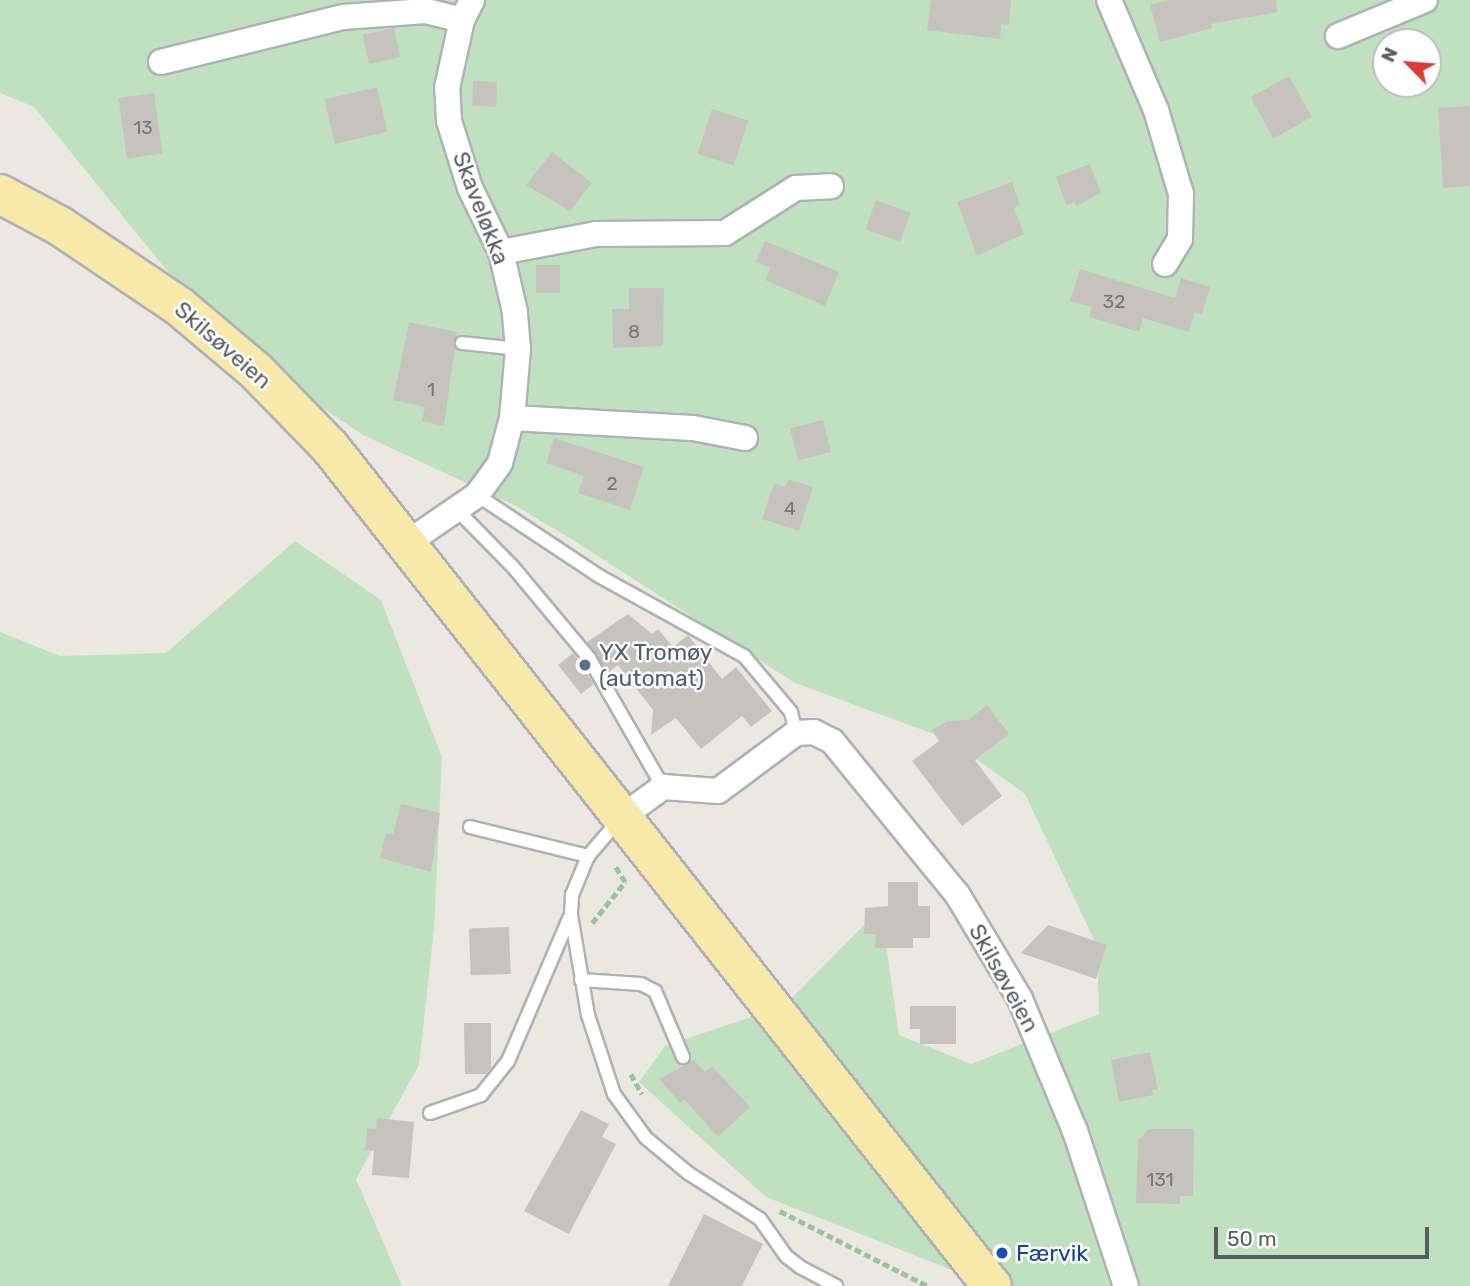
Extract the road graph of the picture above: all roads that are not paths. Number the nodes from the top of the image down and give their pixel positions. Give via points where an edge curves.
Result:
1 (1109, 0) edge
2 (1425, 0) edge
3 (467, 10) edge
4 (1338, 36) dead end
5 (161, 62) dead end
6 (831, 186) dead end
7 (0, 194) edge
8 (500, 252) junction
9 (1165, 264) dead end
10 (462, 343) dead end
11 (518, 349) junction
12 (512, 418) junction
13 (745, 438) dead end
14 (468, 503) junction
15 (407, 543) junction
16 (796, 733) junction
17 (663, 787) junction
18 (612, 826) junction
19 (470, 827) dead end
20 (588, 856) junction
21 (571, 915) junction
22 (582, 980) junction
23 (683, 1057) dead end
24 (430, 1113) dead end
25 (836, 1286) edge
26 (992, 1286) edge
27 (1126, 1286) edge

1 - 9 street via 1156,110 1181,194 1180,239
2 - 4 street
3 - 5 street via 343,17
3 - 8 street, Skaveløkka via 447,88 449,121 470,188
6 - 8 street via 796,188 725,233 596,234
7 - 15 main road, Skilsøveien via 126,268 228,347 330,447
8 - 11 street, Skaveløkka via 515,312
10 - 11 lane
11 - 12 street, Skaveløkka
12 - 13 street via 693,428
12 - 14 street, Skaveløkka via 500,463
14 - 15 street
14 - 16 lane via 744,656 791,712
14 - 17 lane via 513,567 589,658
15 - 18 main road, Skilsøveien
16 - 17 street via 718,790
16 - 27 street, Skilsøveien via 814,732 832,741 856,765 957,894 1020,999 1075,1131
17 - 18 street
18 - 20 lane
18 - 26 main road, Skilsøveien
19 - 20 lane
20 - 21 lane via 572,895
21 - 22 lane
21 - 24 lane via 508,1061 481,1095
22 - 23 lane via 642,984 655,991
22 - 25 lane via 614,1094 646,1138 688,1173 760,1219 793,1262

